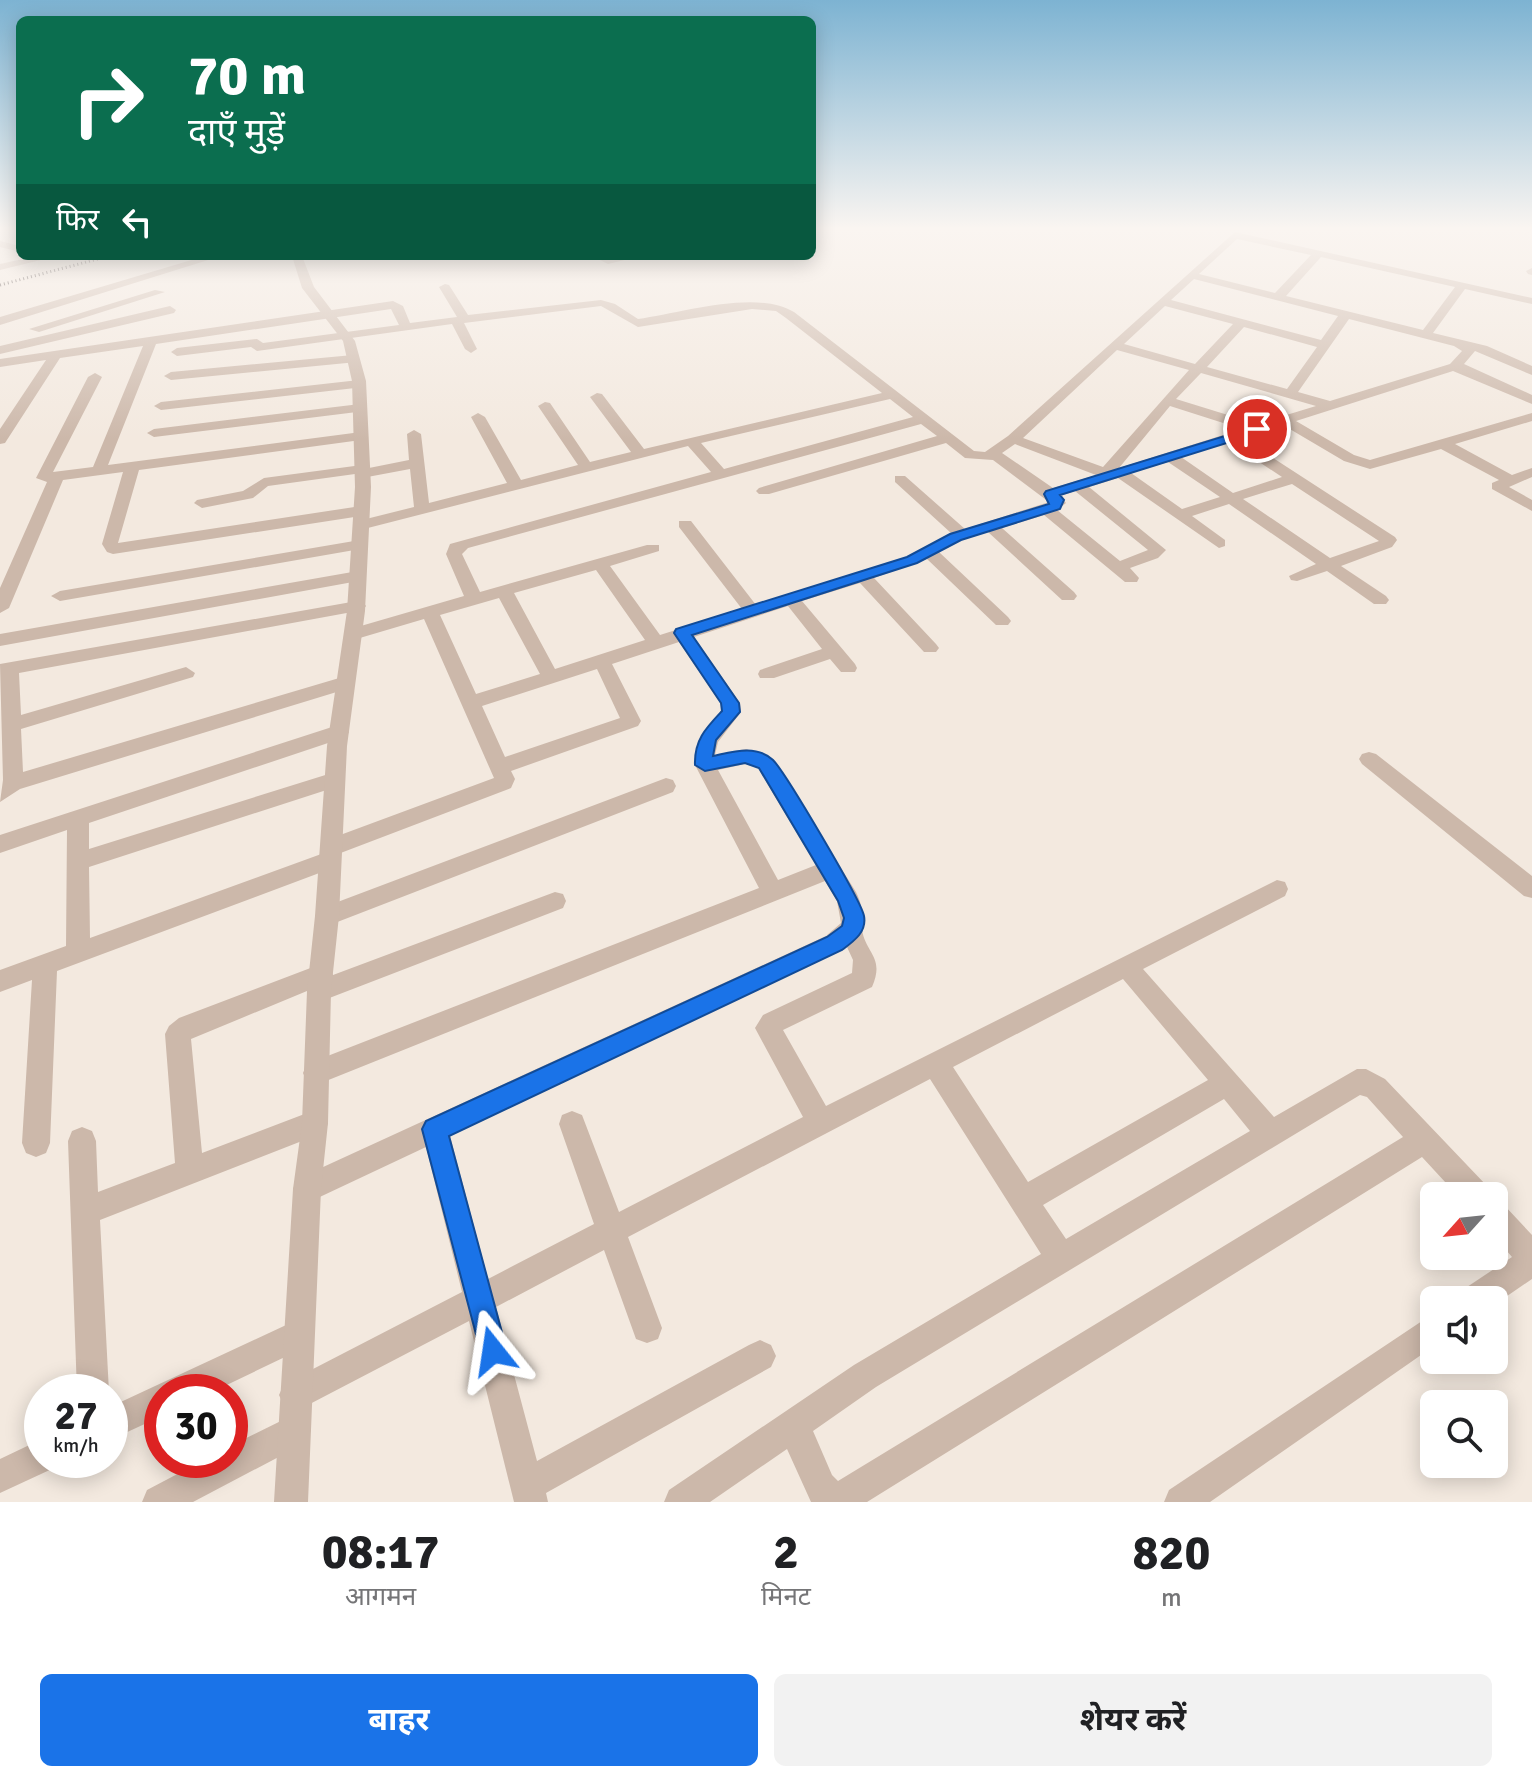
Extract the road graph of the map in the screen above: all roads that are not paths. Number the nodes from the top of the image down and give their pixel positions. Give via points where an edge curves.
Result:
1 (77, 298) edge
2 (138, 298) edge
3 (163, 298) edge
4 (315, 298) edge
5 (450, 298) edge
6 (1167, 298) edge
7 (1282, 298) edge
8 (1452, 298) edge
9 (1163, 302) junction
10 (170, 310) junction
11 (324, 311) junction
12 (1346, 314) junction
13 (460, 320) junction
14 (0, 321) edge
15 (262, 323) junction
16 (1241, 323) junction
17 (406, 328) junction
18 (175, 333) junction
19 (1426, 334) junction
20 (0, 339) edge
21 (151, 341) junction
22 (257, 345) junction
23 (1114, 345) junction
24 (1324, 345) junction
25 (1464, 346) junction
26 (350, 348) junction
27 (471, 349) dead end
28 (0, 350) edge
29 (177, 352) dead end
30 (55, 356) junction
31 (0, 363) edge
32 (1455, 366) junction
33 (252, 369) junction
34 (1200, 369) junction
35 (1532, 371) edge
36 (171, 376) dead end
37 (95, 377) dead end
38 (359, 384) junction
39 (1290, 394) junction
40 (891, 395) junction
41 (246, 396) junction
42 (597, 397) dead end
43 (1532, 400) edge
44 (1167, 401) junction
45 (161, 406) dead end
46 (545, 406) dead end
47 (1333, 406) junction
48 (360, 408) junction
49 (478, 417) dead end
50 (1532, 417) edge
51 (922, 419) junction
52 (1285, 420) junction
53 (241, 422) junction
54 (1257, 429) junction
55 (154, 433) dead end
56 (414, 434) dead end
57 (361, 436) junction
58 (947, 438) junction
59 (1232, 438) junction
60 (1013, 439) junction
61 (0, 440) edge
62 (691, 441) junction
63 (1443, 444) junction
64 (236, 454) junction
65 (994, 454) junction
66 (641, 455) junction
67 (1171, 457) junction
68 (417, 463) junction
69 (132, 467) junction
70 (587, 468) junction
71 (98, 472) junction
72 (362, 472) junction
73 (1109, 474) junction
74 (721, 475) junction
75 (1525, 476) edge
76 (57, 477) junction
77 (1294, 478) junction
78 (900, 479) dead end
79 (516, 485) junction
80 (1077, 485) junction
81 (764, 491) dead end
82 (1233, 498) junction
83 (1049, 502) junction
84 (202, 503) dead end
85 (1532, 506) edge
86 (422, 509) junction
87 (1180, 515) junction
88 (685, 524) dead end
89 (990, 526) junction
90 (360, 527) junction
91 (962, 535) junction
92 (1219, 543) dead end
93 (653, 548) dead end
94 (930, 553) junction
95 (258, 562) junction
96 (600, 564) junction
97 (1329, 564) junction
98 (358, 576) junction
99 (863, 576) junction
100 (1297, 576) dead end
101 (505, 592) junction
102 (254, 595) junction
103 (60, 596) dead end
104 (1068, 596) dead end
105 (791, 599) junction
106 (1380, 600) dead end
107 (475, 601) junction
108 (357, 606) junction
109 (0, 608) edge
110 (752, 611) junction
111 (430, 613) junction
112 (1002, 621) dead end
113 (682, 633) junction
114 (353, 634) junction
115 (0, 640) edge
116 (655, 641) junction
117 (930, 648) dead end
118 (834, 651) junction
119 (601, 659) junction
120 (848, 668) dead end
121 (5, 670) edge
122 (186, 673) dead end
123 (767, 674) dead end
124 (550, 676) junction
125 (346, 682) junction
126 (471, 703) junction
127 (5, 727) edge
128 (339, 732) junction
129 (1369, 759) dead end
130 (705, 765) junction
131 (500, 767) junction
132 (335, 780) junction
133 (666, 786) dead end
134 (6, 788) edge
135 (78, 816) junction
136 (0, 844) edge
137 (331, 854) junction
138 (80, 861) junction
139 (831, 869) junction
140 (1277, 889) dead end
141 (1532, 889) edge
142 (773, 893) junction
143 (555, 901) dead end
144 (327, 916) junction
145 (851, 931) junction
146 (78, 951) junction
147 (45, 963) junction
148 (1126, 966) junction
149 (0, 981) edge
150 (320, 983) junction
151 (935, 1063) junction
152 (316, 1073) junction
153 (1227, 1083) junction
154 (820, 1122) junction
155 (315, 1123) junction
156 (572, 1124) dead end
157 (435, 1129) junction
158 (1271, 1134) junction
159 (1425, 1139) junction
160 (82, 1141) dead end
161 (36, 1143) dead end
162 (190, 1171) junction
163 (1464, 1182) edge
164 (307, 1189) junction
165 (1024, 1200) junction
166 (87, 1211) junction
167 (611, 1230) junction
168 (1508, 1231) edge
169 (1061, 1258) junction
170 (1532, 1259) edge
171 (1494, 1286) edge
172 (479, 1297) junction
173 (647, 1328) dead end
174 (299, 1334) junction
175 (1420, 1338) edge
176 (760, 1356) dead end
177 (92, 1374) edge
178 (215, 1374) edge
179 (295, 1395) junction
180 (793, 1424) junction
181 (295, 1430) junction
182 (24, 1465) edge
183 (0, 1476) edge
184 (529, 1494) edge
185 (159, 1502) edge
186 (291, 1502) edge
187 (681, 1502) edge
188 (1181, 1502) edge

1 - 14 street
2 - 20 street
3 - 10 street
4 - 11 street
5 - 13 street
6 - 9 street
7 - 12 street
8 - 19 street
9 - 16 street
9 - 23 street
10 - 18 street
10 - 28 street
11 - 15 street
11 - 17 street via 393,305
11 - 18 street
11 - 26 street
12 - 19 street
12 - 24 street
13 - 17 street
13 - 27 street
13 - 40 street via 606,303 638,323 766,305 790,315
15 - 18 street
15 - 22 street
16 - 24 street
16 - 34 street
17 - 26 street
18 - 21 street
19 - 25 street
21 - 30 street
21 - 71 street
22 - 26 street
22 - 29 street
22 - 33 street
23 - 34 street
23 - 60 street
24 - 39 street
25 - 32 street via 1467,355
25 - 35 street
26 - 33 street
26 - 38 street
30 - 31 street
30 - 61 street
32 - 43 street
32 - 47 street
33 - 36 street
33 - 41 street
34 - 39 street
34 - 44 street
37 - 76 street via 41,476
38 - 41 street
38 - 48 street
39 - 47 street
40 - 51 street
40 - 62 street
41 - 45 street
41 - 53 street
42 - 66 street
44 - 54 street
44 - 73 street
46 - 70 street
47 - 52 street
48 - 53 street
48 - 57 street
49 - 79 street
50 - 63 street
51 - 58 street
51 - 74 street
52 - 54 street
52 - 63 street via 1370,465
53 - 55 street
53 - 64 street
54 - 59 street
56 - 68 street
57 - 64 street
57 - 72 street
58 - 65 street via 976,458
58 - 81 street
59 - 67 street
59 - 77 street
60 - 65 street
60 - 73 street
62 - 66 street
62 - 74 street
63 - 75 street
64 - 69 street
65 - 83 street
66 - 70 street
67 - 73 street
67 - 82 street
68 - 72 street
68 - 86 street
69 - 71 street
69 - 90 street via 110,544 113,549
70 - 79 street
71 - 76 street
72 - 84 street via 264,482 248,495
72 - 90 street
73 - 80 street
73 - 87 street
74 - 107 street via 456,547 454,554
75 - 85 street via 1497,486
76 - 109 street
77 - 82 street
77 - 97 street via 1389,540
78 - 91 street
79 - 86 street
80 - 83 street
80 - 83 street via 1158,550 1124,572
82 - 87 street
82 - 97 street
83 - 89 street
86 - 90 street
87 - 92 street
88 - 110 street
89 - 91 street
89 - 104 street
90 - 95 street
90 - 98 street
91 - 94 street
93 - 96 street
94 - 99 street
94 - 112 street
95 - 102 street
95 - 103 street
96 - 101 street
96 - 116 street
97 - 100 street
97 - 106 street
98 - 102 street
98 - 108 street
99 - 105 street
99 - 117 street
101 - 107 street
101 - 124 street
102 - 115 street
105 - 110 street
105 - 118 street
107 - 111 street
108 - 114 street
108 - 121 street
110 - 113 street
111 - 114 street
111 - 126 street
113 - 116 street
113 - 130 street via 730,703 731,712 703,748
114 - 125 street
116 - 119 street
118 - 120 street
118 - 123 street
119 - 124 street
119 - 131 street via 631,721
121 - 127 street
122 - 127 street
124 - 126 street
125 - 128 street
125 - 134 street
126 - 131 street
127 - 134 street
128 - 132 street
128 - 135 street
129 - 141 street
130 - 139 street via 746,756 765,763
130 - 142 street
131 - 137 street via 505,779 501,785
132 - 137 street
132 - 138 street
133 - 144 street
135 - 136 street
135 - 138 street
137 - 144 street
137 - 146 street
138 - 146 street
139 - 142 street
139 - 145 street via 848,899 854,918
140 - 148 street
142 - 152 street
143 - 150 street
144 - 150 street
145 - 154 street via 865,960 863,979 768,1028
145 - 157 street
146 - 147 street
147 - 149 street
147 - 161 street
148 - 151 street
148 - 153 street
150 - 152 street
150 - 162 street via 188,1026 178,1034
151 - 154 street
151 - 165 street
152 - 155 street
153 - 158 street
153 - 165 street
154 - 167 street
155 - 162 street
155 - 164 street
156 - 167 street
157 - 164 street
157 - 172 street
158 - 159 street via 1357,1082 1366,1082
158 - 169 street
159 - 163 street
159 - 180 street via 842,1498 830,1498 820,1487
160 - 166 street
162 - 166 street
164 - 174 street
165 - 169 street
166 - 177 street
167 - 172 street
167 - 173 street
168 - 170 street
169 - 180 street
170 - 171 street
172 - 179 street
172 - 184 street
174 - 178 street
174 - 179 street
175 - 188 street
176 - 184 street
179 - 181 street
180 - 187 street
181 - 185 street
181 - 186 street
182 - 183 street

